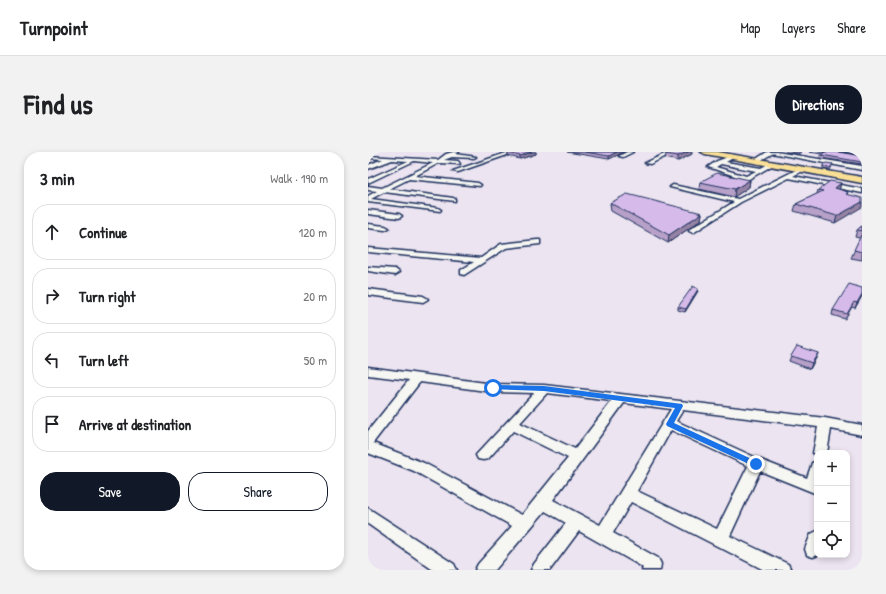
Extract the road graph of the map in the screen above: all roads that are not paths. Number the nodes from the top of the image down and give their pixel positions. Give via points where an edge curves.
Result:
1 (457, 152) edge
2 (514, 152) edge
3 (631, 152) edge
4 (673, 152) edge
5 (705, 152) edge
6 (761, 152) edge
7 (770, 152) edge
8 (838, 152) edge
9 (435, 155) dead end
10 (451, 156) junction
11 (621, 156) dead end
12 (862, 156) edge
13 (368, 157) edge
14 (474, 157) dead end
15 (391, 158) junction
16 (404, 159) junction
17 (415, 160) junction
18 (732, 161) junction
19 (757, 161) junction
20 (439, 162) junction
21 (746, 162) junction
22 (458, 163) dead end
23 (648, 163) dead end
24 (772, 164) junction
25 (861, 166) edge
26 (368, 167) edge
27 (802, 169) junction
28 (762, 170) junction
29 (456, 171) dead end
30 (721, 171) junction
31 (368, 174) edge
32 (734, 175) junction
33 (390, 176) dead end
34 (787, 176) junction
35 (408, 177) junction
36 (862, 180) edge
37 (368, 181) edge
38 (478, 185) dead end
39 (368, 187) edge
40 (673, 187) dead end
41 (382, 190) junction
42 (862, 190) edge
43 (368, 199) edge
44 (453, 200) dead end
45 (739, 201) junction
46 (438, 210) dead end
47 (368, 212) edge
48 (399, 216) dead end
49 (368, 226) edge
50 (385, 228) dead end
51 (693, 231) dead end
52 (537, 242) dead end
53 (368, 250) edge
54 (480, 260) junction
55 (375, 262) edge
56 (395, 272) dead end
57 (464, 272) dead end
58 (368, 292) edge
59 (423, 299) dead end
60 (368, 372) edge
61 (416, 378) junction
62 (544, 389) junction
63 (621, 398) junction
64 (680, 406) junction
65 (825, 423) junction
66 (670, 424) junction
67 (512, 425) junction
68 (862, 430) edge
69 (368, 440) edge
70 (368, 447) edge
71 (820, 450) edge
72 (483, 455) dead end
73 (578, 456) junction
74 (756, 464) junction
75 (814, 487) edge
76 (629, 494) junction
77 (543, 502) junction
78 (368, 514) edge
79 (577, 521) junction
80 (523, 524) junction
81 (603, 535) junction
82 (721, 538) junction
83 (448, 570) edge
84 (484, 570) edge
85 (540, 570) edge
86 (651, 570) edge
87 (782, 570) edge

1 - 10 street
2 - 29 street
3 - 11 street
4 - 23 street
5 - 18 main road
6 - 21 street
7 - 19 street
7 - 25 street
8 - 12 street
9 - 10 street
10 - 14 street
10 - 20 street
13 - 15 street
15 - 16 street
15 - 26 street
16 - 17 street
16 - 31 street
17 - 20 street
17 - 37 street
18 - 21 main road
18 - 30 street
18 - 30 street via 719,162 711,167
19 - 21 main road
19 - 24 main road
20 - 22 street
20 - 35 street
21 - 28 street
21 - 32 street
24 - 27 main road
24 - 28 street
27 - 34 street
27 - 36 main road
28 - 32 street via 747,178
30 - 32 street
33 - 39 street
34 - 42 street
34 - 45 street
35 - 38 street
35 - 41 street
39 - 41 street
40 - 45 street
41 - 43 street
41 - 44 street
43 - 46 street
45 - 51 street
47 - 48 street
49 - 50 street
52 - 54 street via 504,246
53 - 55 street
54 - 55 street
54 - 57 street
55 - 56 street
58 - 59 street
60 - 61 street
61 - 62 street via 493,388
61 - 69 street
62 - 63 street
62 - 67 street
63 - 64 street
63 - 73 street
64 - 65 street
64 - 66 street
65 - 68 street
65 - 71 street
66 - 74 street
66 - 76 street
67 - 72 street
67 - 73 street
70 - 80 street via 419,467
73 - 77 street
74 - 75 street
74 - 82 street
76 - 81 street
76 - 82 street
77 - 79 street
77 - 80 street
78 - 83 street
79 - 81 street
79 - 85 street
80 - 84 street
81 - 86 street via 652,564
82 - 87 street

